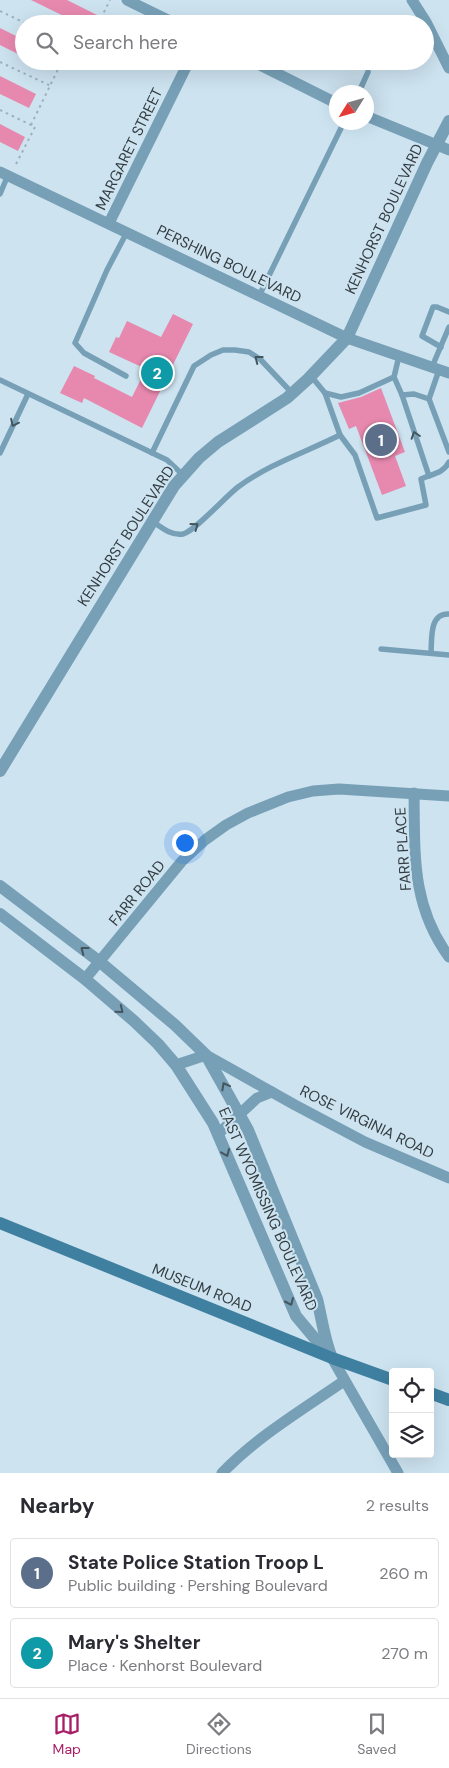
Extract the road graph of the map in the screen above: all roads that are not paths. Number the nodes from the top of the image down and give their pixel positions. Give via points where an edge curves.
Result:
1 (127, 0) edge
2 (412, 0) edge
3 (158, 15) edge
4 (422, 15) edge
5 (434, 38) edge
6 (449, 68) edge
7 (185, 70) edge
8 (270, 70) edge
9 (368, 72) dead end
10 (362, 85) edge
11 (329, 99) edge
12 (374, 119) edge
13 (449, 121) edge
14 (340, 130) edge
15 (443, 147) edge
16 (4, 173) edge
17 (0, 194) edge
18 (110, 223) junction
19 (127, 232) junction
20 (259, 296) junction
21 (449, 312) edge
22 (449, 327) edge
23 (346, 338) junction
24 (441, 347) junction
25 (399, 356) junction
26 (440, 370) edge
27 (126, 376) dead end
28 (311, 376) junction
29 (394, 377) junction
30 (0, 380) edge
31 (292, 393) junction
32 (325, 393) junction
33 (28, 394) junction
34 (402, 395) junction
35 (429, 399) junction
36 (340, 435) junction
37 (449, 452) edge
38 (0, 453) edge
39 (152, 453) junction
40 (449, 462) edge
41 (183, 475) junction
42 (428, 476) junction
43 (152, 521) junction
44 (449, 614) edge
45 (382, 649) dead end
46 (431, 653) junction
47 (449, 655) edge
48 (0, 771) edge
49 (414, 793) junction
50 (449, 796) edge
51 (0, 886) edge
52 (0, 914) edge
53 (449, 958) edge
54 (100, 962) junction
55 (85, 979) junction
56 (206, 1055) junction
57 (176, 1065) junction
58 (272, 1092) junction
59 (240, 1115) junction
60 (218, 1134) junction
61 (449, 1178) edge
62 (0, 1224) edge
63 (332, 1358) junction
64 (389, 1379) edge
65 (344, 1380) junction
66 (434, 1394) edge
67 (449, 1400) edge
68 (222, 1473) edge
69 (398, 1473) edge

1 - 3 street
2 - 4 street
5 - 6 street
7 - 18 street, MARGARET STREET
8 - 11 street
9 - 10 lane
12 - 15 street
13 - 15 street, KENHORST BOULEVARD
14 - 20 lane
15 - 23 street, KENHORST BOULEVARD
16 - 17 lane
16 - 18 street, PERSHING BOULEVARD
18 - 19 street, PERSHING BOULEVARD
19 - 20 street, PERSHING BOULEVARD
19 - 27 lane via 75,343 84,354
20 - 23 street, PERSHING BOULEVARD
21 - 24 lane via 433,307 423,334
22 - 24 lane
23 - 25 street, PERSHING BOULEVARD
23 - 28 street, KENHORST BOULEVARD
24 - 26 lane
25 - 26 street, PERSHING BOULEVARD
25 - 29 lane
26 - 35 lane
28 - 31 street, KENHORST BOULEVARD
28 - 32 lane
29 - 32 lane via 359,393 341,397
29 - 34 lane
30 - 33 lane
31 -> 39 lane via 260,359 249,352 223,350 211,355 194,366
31 - 41 street, KENHORST BOULEVARD via 218,442
32 - 36 lane
33 -> 38 lane
33 - 39 lane
34 - 35 lane via 414,394
42 -> 34 lane
35 - 37 lane
36 - 42 lane via 355,455 377,518 426,505 422,479
43 -> 36 lane via 170,533 184,534 263,470
39 - 41 lane via 167,460
40 - 42 lane via 440,472
41 - 43 street, KENHORST BOULEVARD
43 - 48 street, KENHORST BOULEVARD
44 - 46 lane via 437,618 433,625
45 - 46 lane
46 - 47 lane
49 - 50 street, FARR ROAD
49 - 53 street, FARR PLACE via 415,865 420,897 435,936
49 - 54 street, FARR ROAD via 339,788 313,791 248,813 205,840 182,861
54 -> 51 street, EAST WYOMISSING BOULEVARD
52 - 55 street, EAST WYOMISSING BOULEVARD
54 - 55 street, FARR ROAD
54 - 56 street, EAST WYOMISSING BOULEVARD
55 -> 57 street, EAST WYOMISSING BOULEVARD via 134,1021
56 - 57 street
56 - 58 street, ROSE VIRGINIA ROAD
59 -> 56 street, EAST WYOMISSING BOULEVARD
57 - 60 street, EAST WYOMISSING BOULEVARD
58 - 59 street via 257,1098
58 - 61 street, ROSE VIRGINIA ROAD via 372,1145
59 - 60 street
59 - 63 street, EAST WYOMISSING BOULEVARD via 317,1299 322,1330
60 -> 63 street, EAST WYOMISSING BOULEVARD via 296,1316
62 - 63 main road, MUSEUM ROAD
63 - 64 main road, MUSEUM ROAD
63 - 65 street
65 - 68 street via 273,1429
65 - 69 street
66 - 67 main road

